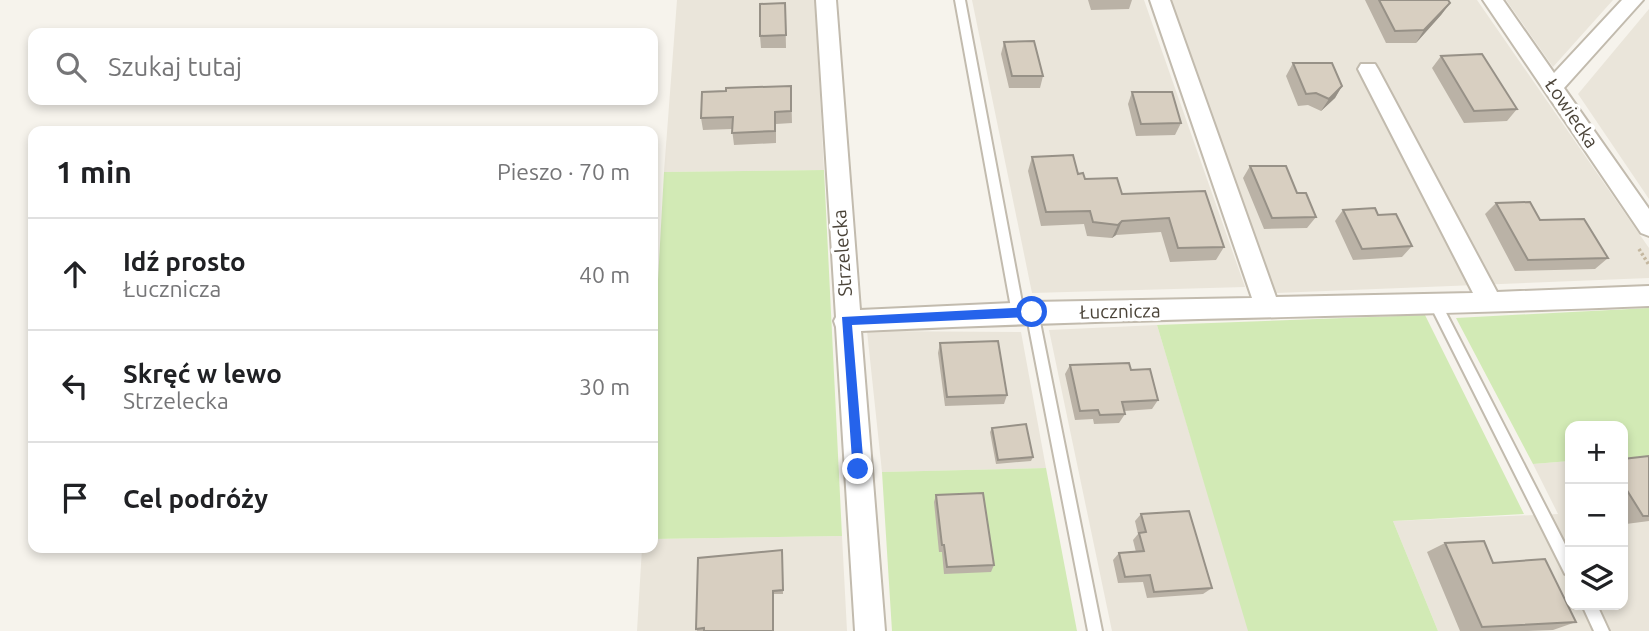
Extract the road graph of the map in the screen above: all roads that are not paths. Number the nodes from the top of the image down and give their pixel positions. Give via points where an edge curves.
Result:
1 (826, 0) edge
2 (960, 0) edge
3 (1160, 0) edge
4 (1493, 0) edge
5 (1633, 0) edge
6 (1368, 69) dead end
7 (1554, 86) junction
8 (1649, 227) edge
9 (1649, 296) edge
10 (1490, 302) junction
11 (1436, 305) junction
12 (1268, 308) junction
13 (1025, 312) junction
14 (846, 321) junction
15 (1565, 559) edge
16 (1591, 610) edge
17 (870, 631) edge
18 (1095, 631) edge
19 (1602, 631) edge

1 - 14 street, Strzelecka
2 - 13 lane
3 - 12 street
4 - 7 street, Łowiecka
5 - 7 street
6 - 10 street
7 - 8 street, Łowiecka
9 - 10 street, Łucznicza
10 - 11 street, Łucznicza
11 - 12 street, Łucznicza
11 - 15 lane
12 - 13 street, Łucznicza
13 - 14 street, Łucznicza
13 - 18 lane
14 - 17 street, Strzelecka
16 - 19 lane

